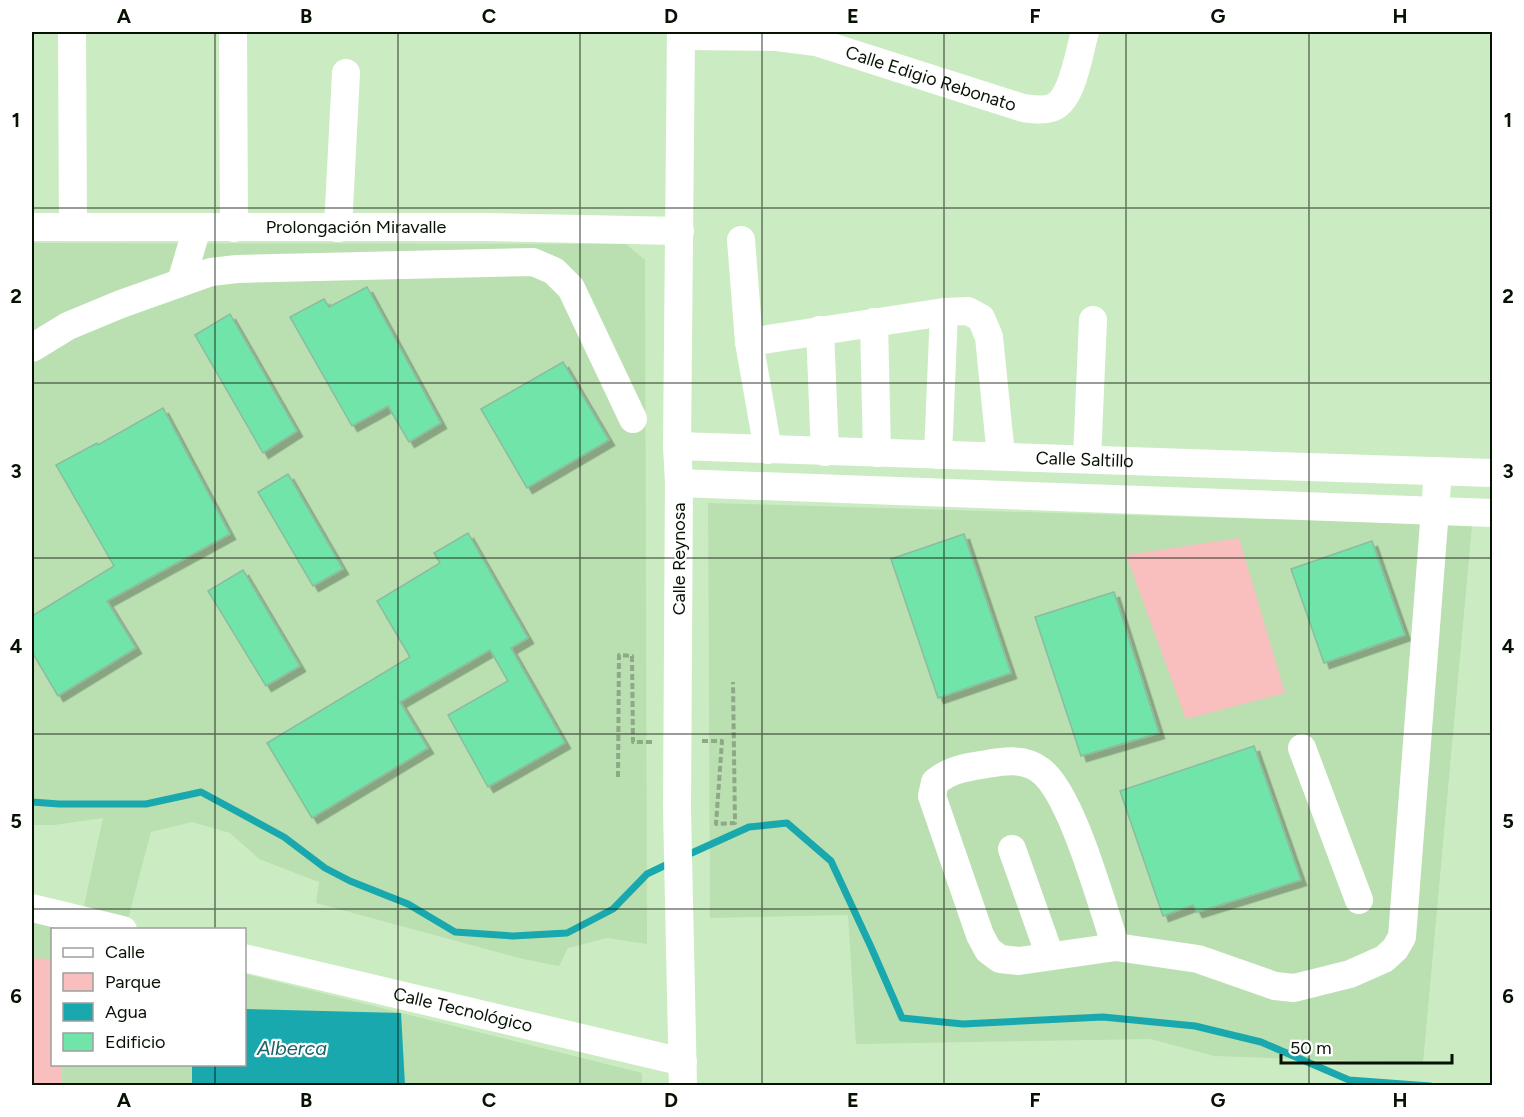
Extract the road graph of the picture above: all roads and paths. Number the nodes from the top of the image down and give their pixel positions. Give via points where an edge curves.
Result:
1 (72, 32) edge
2 (234, 32) edge
3 (1084, 32) edge
4 (681, 34) edge
5 (346, 73) dead end
6 (73, 226) junction
7 (32, 227) edge
8 (197, 228) junction
9 (234, 228) junction
10 (339, 228) junction
11 (680, 231) junction
12 (741, 240) dead end
13 (181, 282) junction
14 (944, 312) junction
15 (1093, 320) dead end
16 (874, 322) junction
17 (820, 330) junction
18 (749, 342) junction
19 (32, 348) edge
20 (633, 419) dead end
21 (677, 446) junction
22 (768, 450) junction
23 (825, 452) junction
24 (877, 453) junction
25 (938, 455) junction
26 (1001, 456) junction
27 (1087, 459) junction
28 (1438, 471) junction
29 (1492, 473) edge
30 (679, 483) junction
31 (1436, 511) junction
32 (1492, 513) edge
33 (734, 682) dead end
34 (722, 741) dead end
35 (633, 742) dead end
36 (1302, 748) dead end
37 (618, 777) dead end
38 (1012, 849) dead end
39 (1359, 900) dead end
40 (32, 908) edge
41 (115, 928) edge
42 (1116, 947) junction
43 (1050, 956) junction
44 (246, 959) edge
45 (683, 1074) edge

1 - 6 street
2 - 9 street
3 - 4 street, Calle Edigio Rebonato via 1071,86 1054,108 1040,110 1023,108 816,42
4 - 11 street, Calle Reynosa
5 - 10 street
6 - 7 street, Prolongación Miravalle
6 - 8 street, Prolongación Miravalle
8 - 9 street, Prolongación Miravalle
8 - 13 street
9 - 10 street, Prolongación Miravalle
10 - 11 street, Prolongación Miravalle
11 - 21 street, Calle Reynosa
12 - 18 street
13 - 19 street via 68,326
13 - 20 street via 237,269 532,262 554,271 571,288
14 - 16 street
14 - 25 street
14 - 26 street via 968,311 981,318 989,337
15 - 27 street
16 - 17 street
16 - 24 street
17 - 18 street
17 - 23 street
18 - 22 street
21 - 22 street, Calle Saltillo
21 - 30 street, Calle Reynosa
22 - 23 street, Calle Saltillo
23 - 24 street, Calle Saltillo
24 - 25 street, Calle Saltillo
25 - 26 street, Calle Saltillo
26 - 27 street, Calle Saltillo
27 - 28 street, Calle Saltillo
28 - 29 street, Calle Saltillo
28 - 31 street
30 - 31 street
30 - 45 street, Calle Reynosa via 677,809
31 - 32 street
31 - 42 street via 1401,937 1395,949 1384,959 1350,974 1294,988 1275,986 1198,958
33 - 34 path via 735,823 716,824
35 - 37 path via 632,656 619,655
36 - 39 street
38 - 43 street
40 - 41 street
42 - 43 street
42 - 43 street via 1075,824 1041,771 1026,762 1005,761 947,772 935,782 932,796 988,950 1000,959 1019,961
44 - 45 street, Calle Tecnológico

